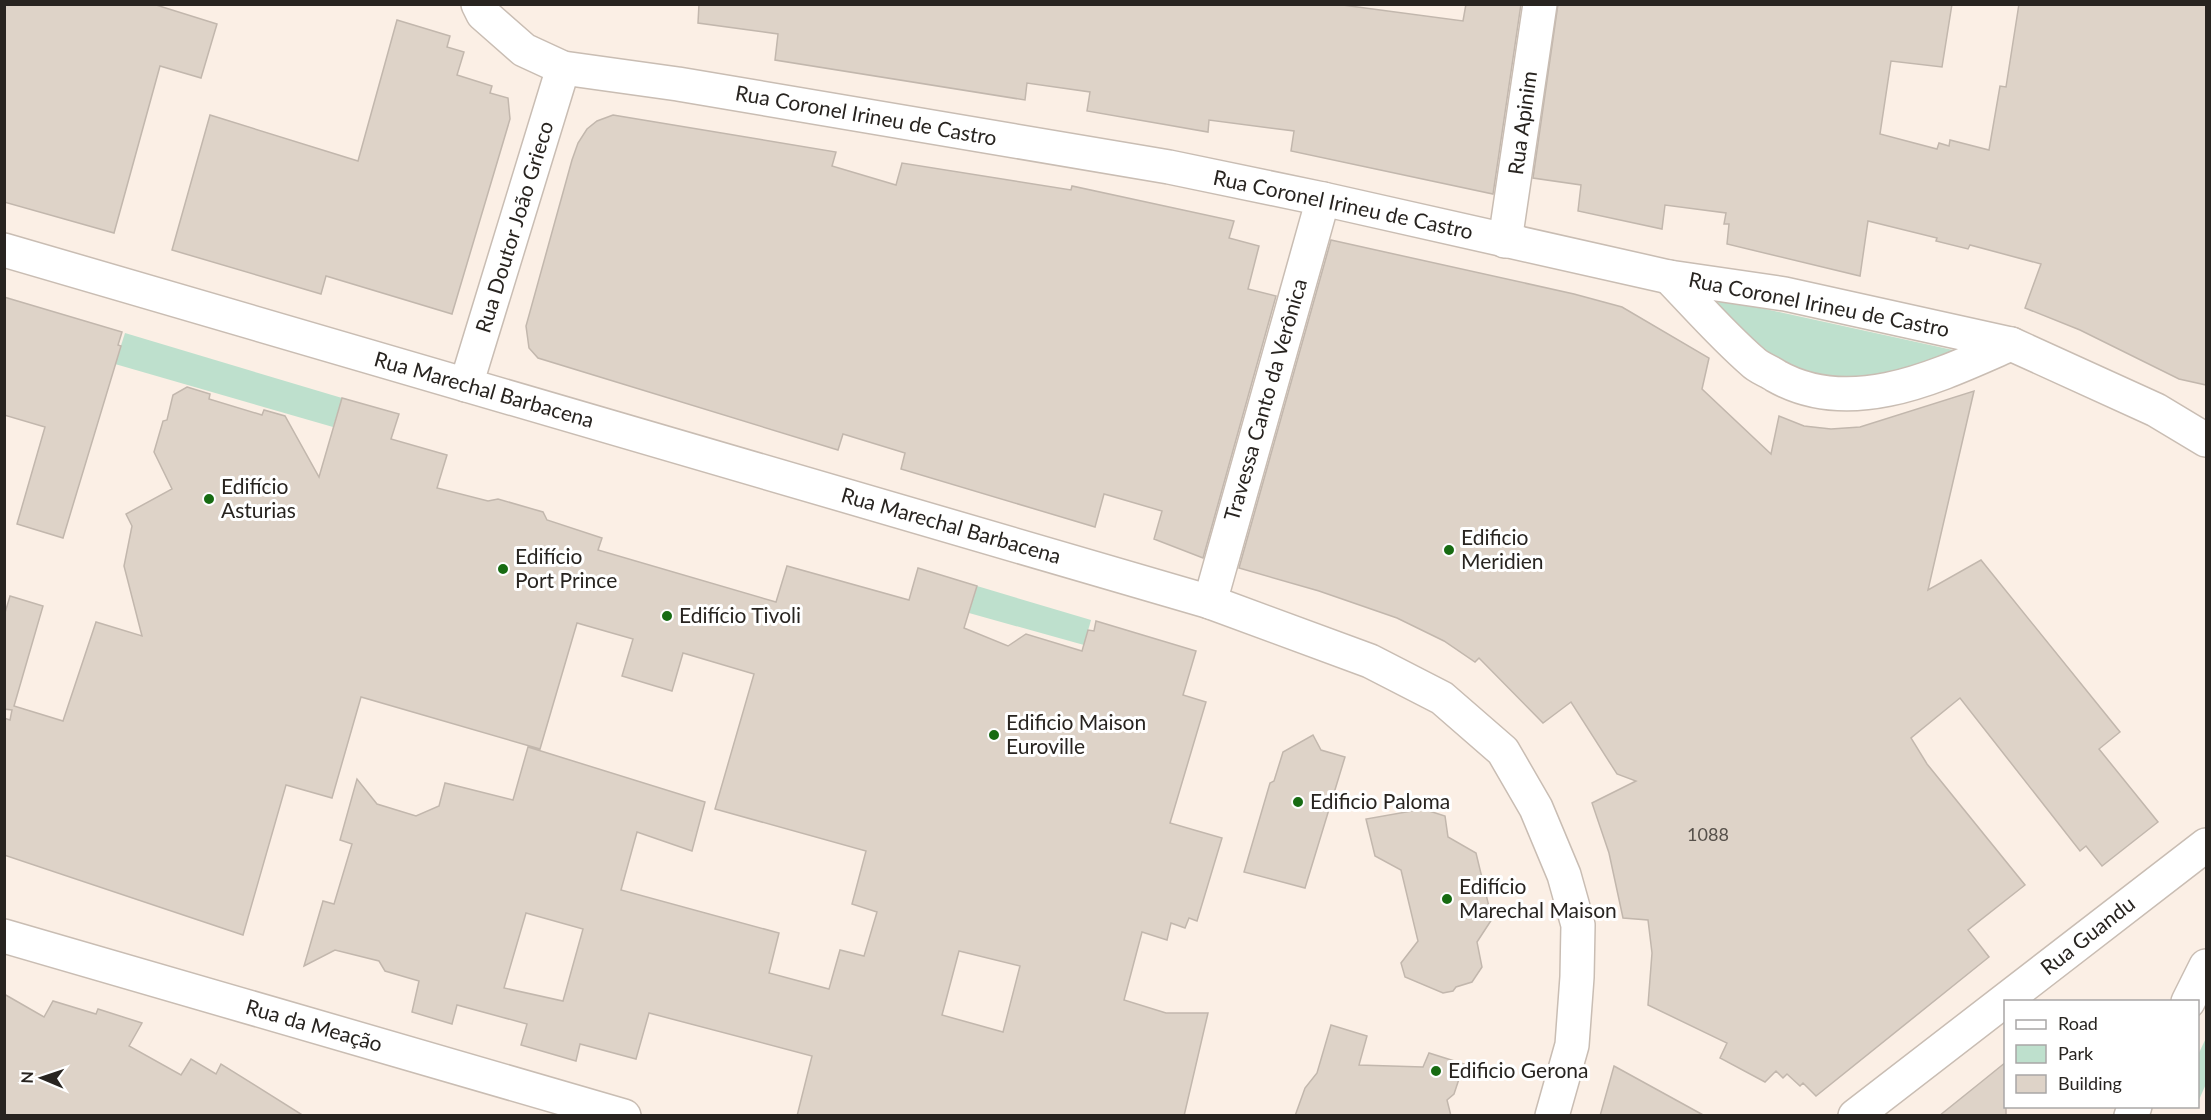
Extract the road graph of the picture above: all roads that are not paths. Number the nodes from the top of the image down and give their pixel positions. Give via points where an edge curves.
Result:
1 (478, 4) edge
2 (1540, 4) edge
3 (563, 68) junction
4 (1323, 198) junction
5 (1505, 241) junction
6 (4, 250) edge
7 (1669, 277) junction
8 (2011, 344) junction
9 (466, 385) junction
10 (2206, 440) edge
11 (1210, 602) junction
12 (2206, 845) edge
13 (4, 936) edge
14 (2206, 966) edge
15 (2005, 1000) edge
16 (2189, 1000) edge
17 (2004, 1001) edge
18 (624, 1116) edge
19 (1552, 1116) edge
20 (1855, 1116) edge

1 - 3 street, Rua Coronel Irineu de Castro via 483,14 524,50
2 - 5 street, Rua Apinim
3 - 4 street, Rua Coronel Irineu de Castro via 1145,163
3 - 9 street, Rua Doutor João Grieco
4 - 5 street, Rua Coronel Irineu de Castro
4 - 11 street, Travessa Canto da Verônica
5 - 7 street, Rua Coronel Irineu de Castro
6 - 9 street, Rua Marechal Barbacena
7 - 8 street, Rua Coronel Irineu de Castro via 1785,294
7 - 8 street via 1754,363 1790,383 1829,393 1870,393 1902,386 1941,375
8 - 10 street, Rua Coronel Irineu de Castro via 2156,410
9 - 11 street, Rua Marechal Barbacena
11 - 19 street, Rua Marechal Barbacena via 1401,676 1442,698 1503,751 1536,808 1564,875 1578,925 1572,1045
12 - 15 street, Rua Guandu
13 - 18 street, Rua da Meação
14 - 16 street
17 - 20 street, Rua Guandu

